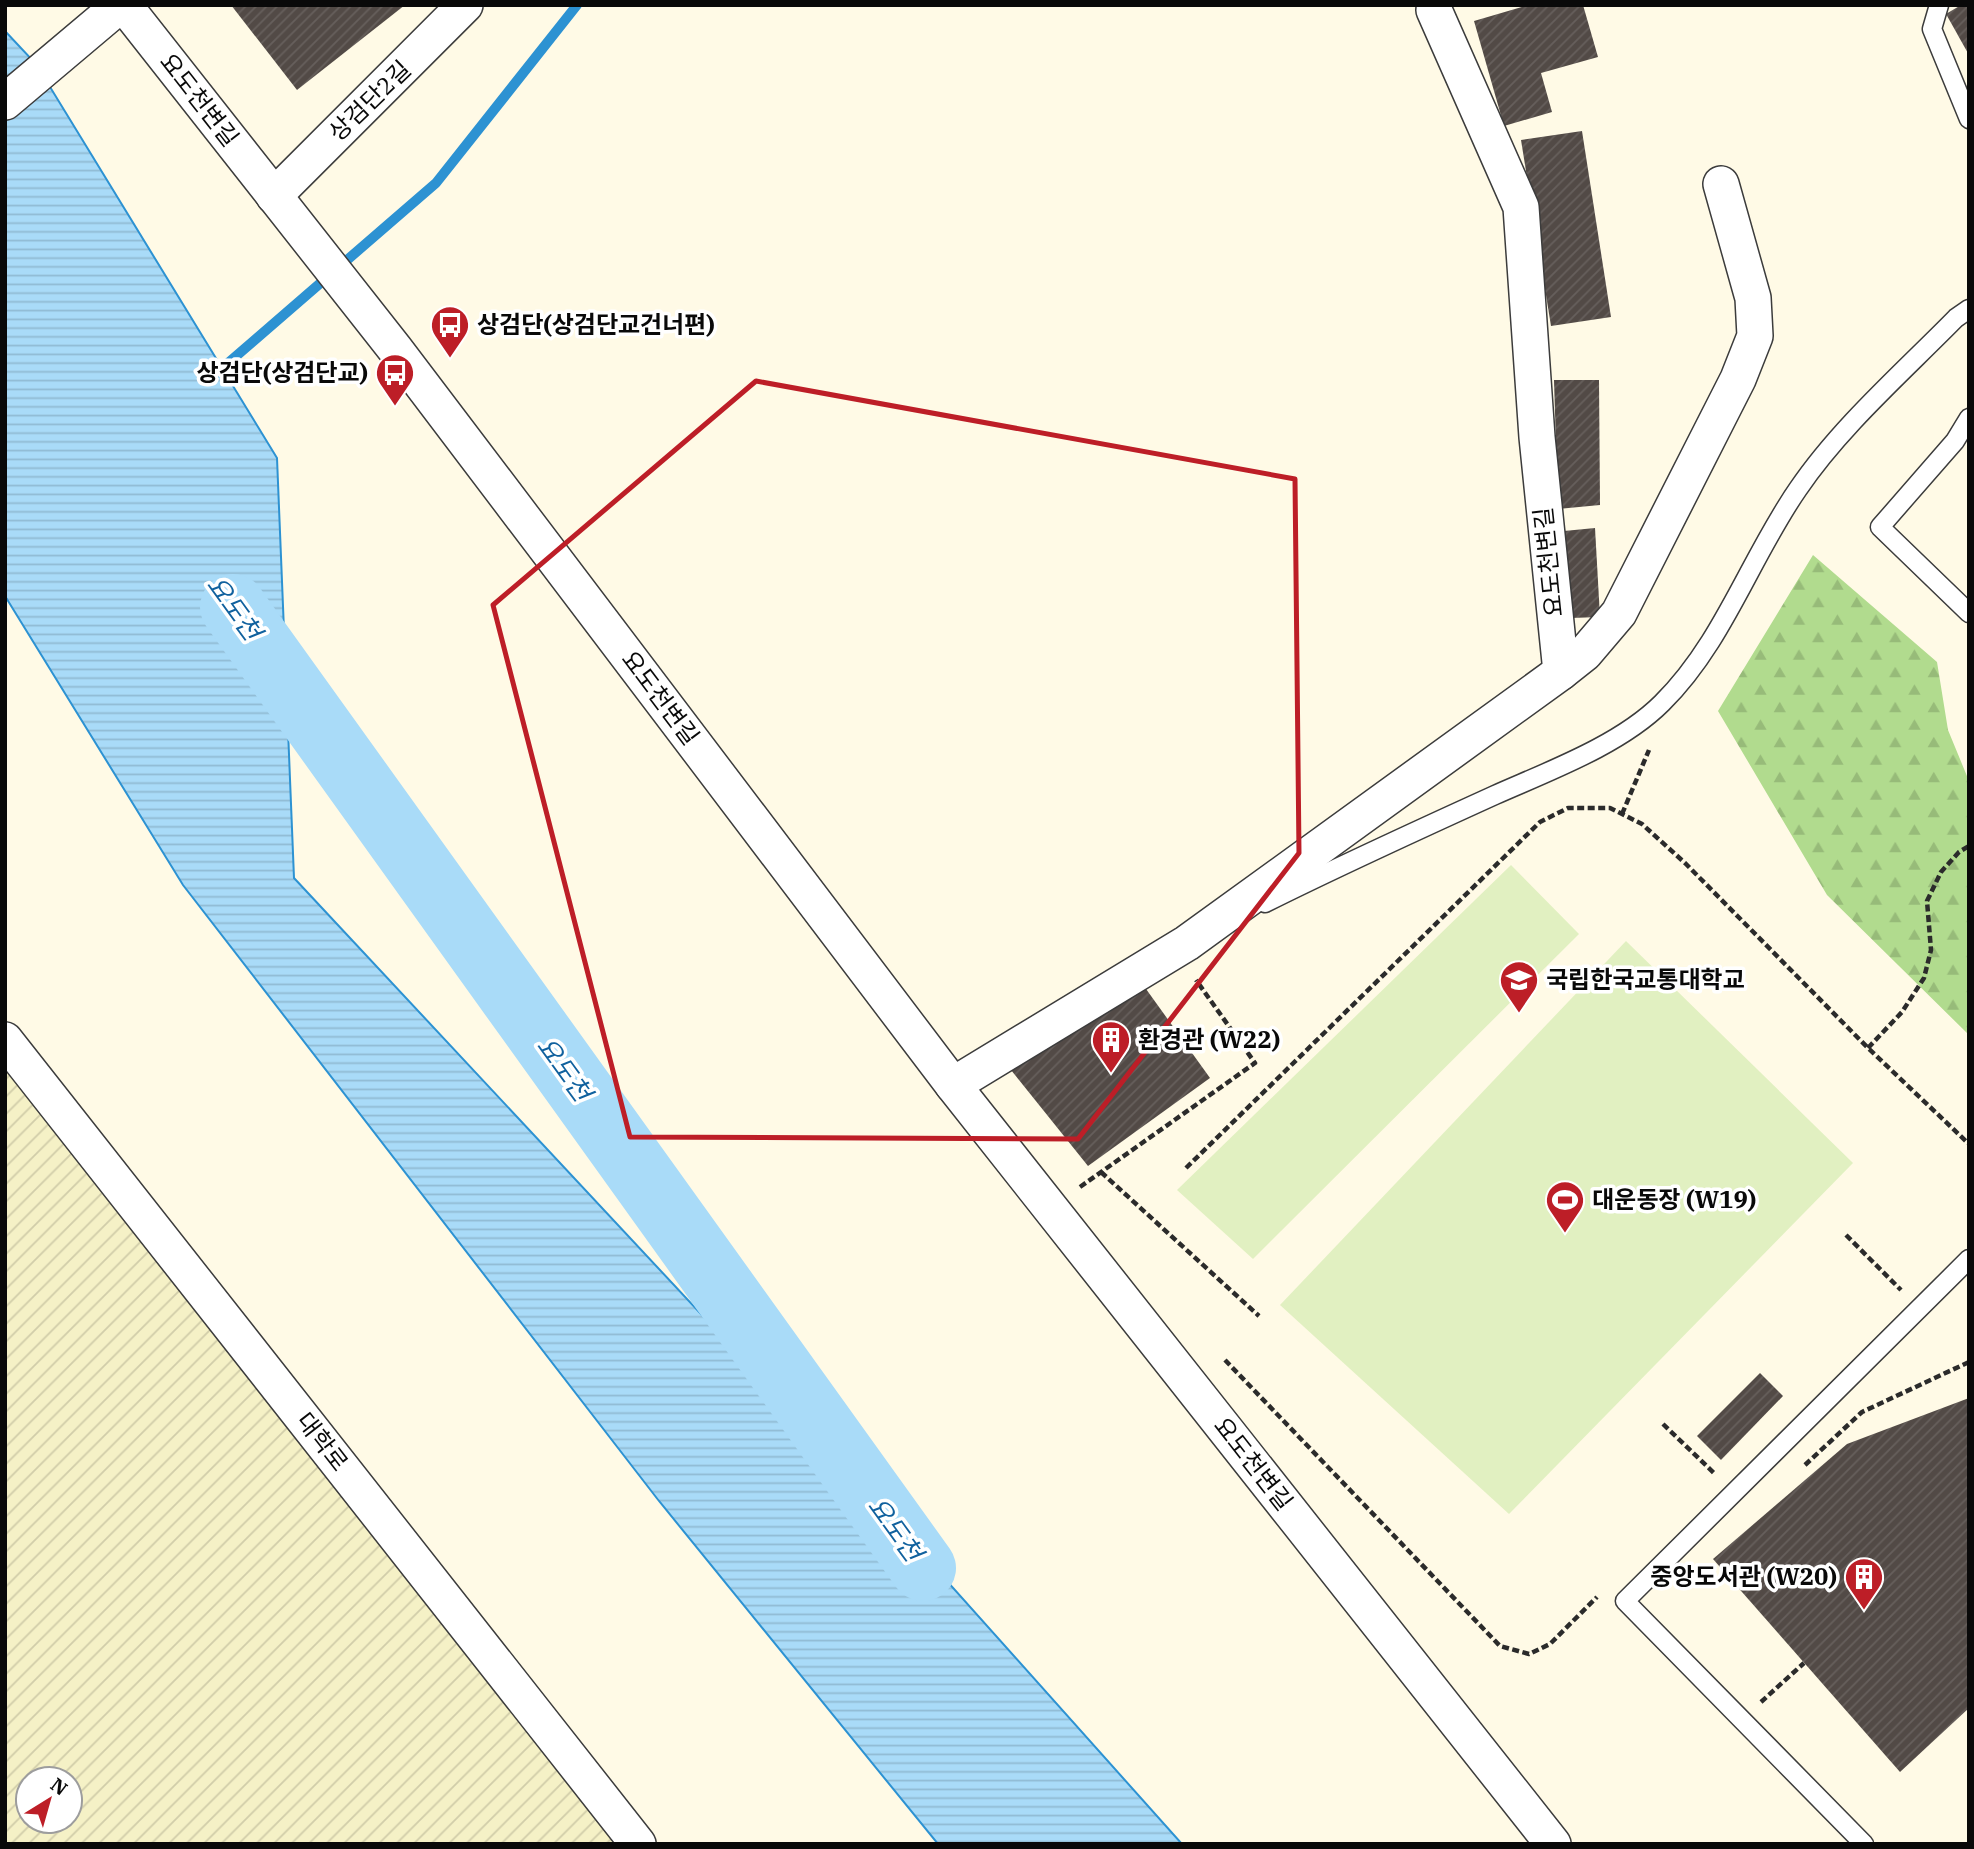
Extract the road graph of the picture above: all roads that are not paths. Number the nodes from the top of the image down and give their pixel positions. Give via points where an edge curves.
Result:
1 (122, 5) edge
2 (465, 5) edge
3 (1939, 5) edge
4 (1434, 10) dead end
5 (5, 102) edge
6 (1969, 119) edge
7 (1721, 184) dead end
8 (274, 196) junction
9 (1969, 309) edge
10 (1969, 418) edge
11 (1969, 613) edge
12 (1561, 672) junction
13 (1181, 947) junction
14 (5, 1040) edge
15 (953, 1085) junction
16 (1969, 1259) edge
17 (638, 1844) edge
18 (1553, 1844) edge
19 (1864, 1844) edge

1 - 5 street
1 - 8 street, 요도천변길
2 - 8 street, 상검단2길
3 - 6 lane via 1932,29
4 - 12 street, 요도천변길 via 1521,207 1537,437
7 - 12 street via 1753,298 1755,336 1738,379 1619,612 1585,653
8 - 15 street, 요도천변길
9 - 13 lane via 1830,446 1797,489 1714,634 1662,703 1590,752 1321,875
10 - 11 lane via 1955,441 1880,527
12 - 13 street
13 - 15 street
14 - 17 street, 대학로
15 - 18 street, 요도천변길
16 - 19 lane via 1625,1601

